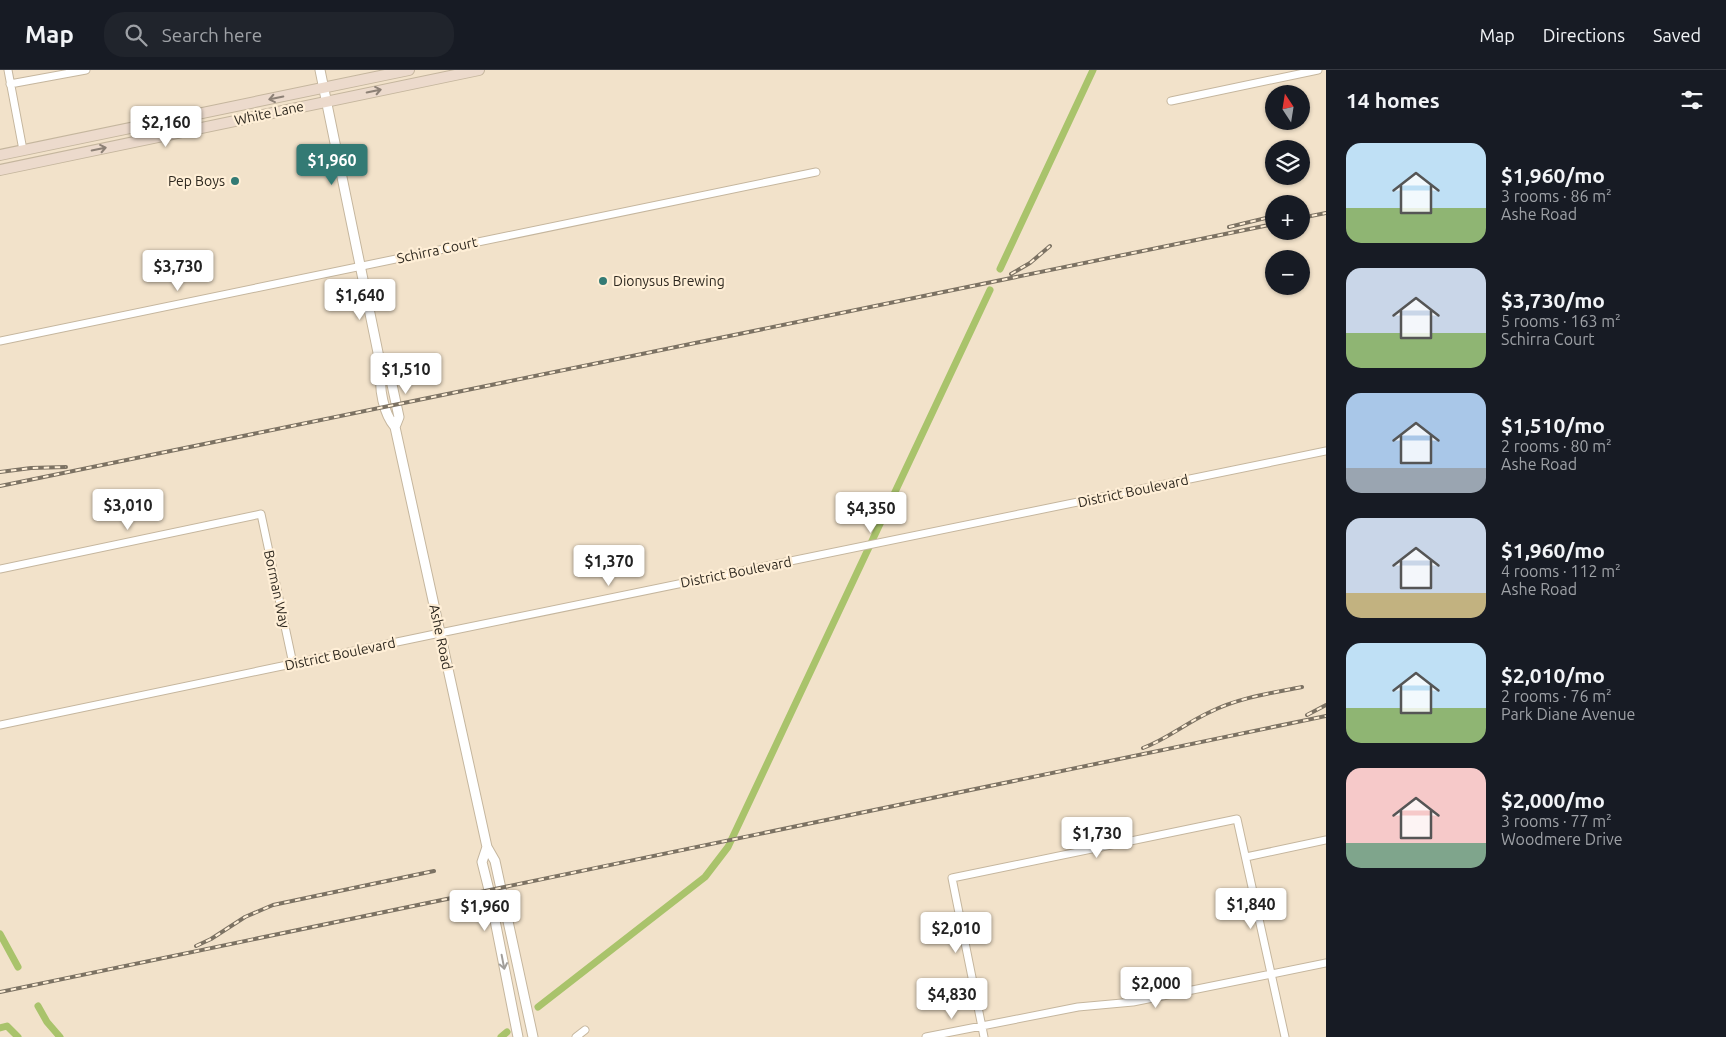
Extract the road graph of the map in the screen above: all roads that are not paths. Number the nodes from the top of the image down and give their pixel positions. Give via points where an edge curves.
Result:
1 (8, 70) edge
2 (86, 70) edge
3 (320, 70) edge
4 (409, 70) edge
5 (453, 70) edge
6 (475, 70) edge
7 (1318, 70) edge
8 (424, 81) junction
9 (10, 84) junction
10 (324, 88) junction
11 (326, 101) junction
12 (1172, 101) dead end
13 (178, 118) junction
14 (93, 136) junction
15 (126, 143) junction
16 (23, 150) junction
17 (0, 155) edge
18 (53, 158) junction
19 (0, 168) edge
20 (816, 172) dead end
21 (361, 265) junction
22 (0, 341) edge
23 (1326, 451) edge
24 (0, 569) edge
25 (440, 633) junction
26 (293, 664) junction
27 (0, 725) edge
28 (1326, 840) edge
29 (487, 847) junction
30 (1246, 857) junction
31 (1326, 963) edge
32 (1272, 974) junction
33 (982, 1025) junction
34 (585, 1030) dead end
35 (532, 1033) edge
36 (518, 1037) edge
37 (576, 1037) edge
38 (926, 1037) edge
39 (984, 1037) edge
40 (1285, 1037) edge

1 - 9 street
2 - 9 street
3 - 10 street, Ashe Road
4 - 10 main road, White Lane
5 - 8 main road
6 - 8 main road, White Lane
7 - 12 street
11 -> 8 main road, White Lane
9 - 16 street
10 - 11 street, Ashe Road
10 -> 13 main road, White Lane
11 - 15 main road, White Lane
11 - 21 street, Ashe Road
13 - 14 main road, White Lane
13 - 15 main road via 130,136
14 - 16 main road, White Lane
14 - 18 main road via 55,154
18 -> 15 main road, White Lane
16 - 17 main road, White Lane
16 - 19 main road via 21,158
18 - 19 main road, White Lane
20 - 21 street, Schirra Court
21 - 22 street, Schirra Court
21 - 25 street, Ashe Road via 382,372 380,381 384,406 395,427
23 - 25 street, District Boulevard
24 - 26 street, Borman Way via 261,514
25 - 26 street, District Boulevard
25 - 29 street, Ashe Road
26 - 27 street, District Boulevard
28 - 30 street
29 - 35 street, Ashe Road via 495,861
29 -> 36 street, Ashe Road via 482,862
30 - 32 street
30 - 33 street via 1237,819 952,878
31 - 32 street
32 - 33 street via 1133,1002 1078,1007
32 - 40 street
33 - 38 street
33 - 39 street
34 - 37 street

